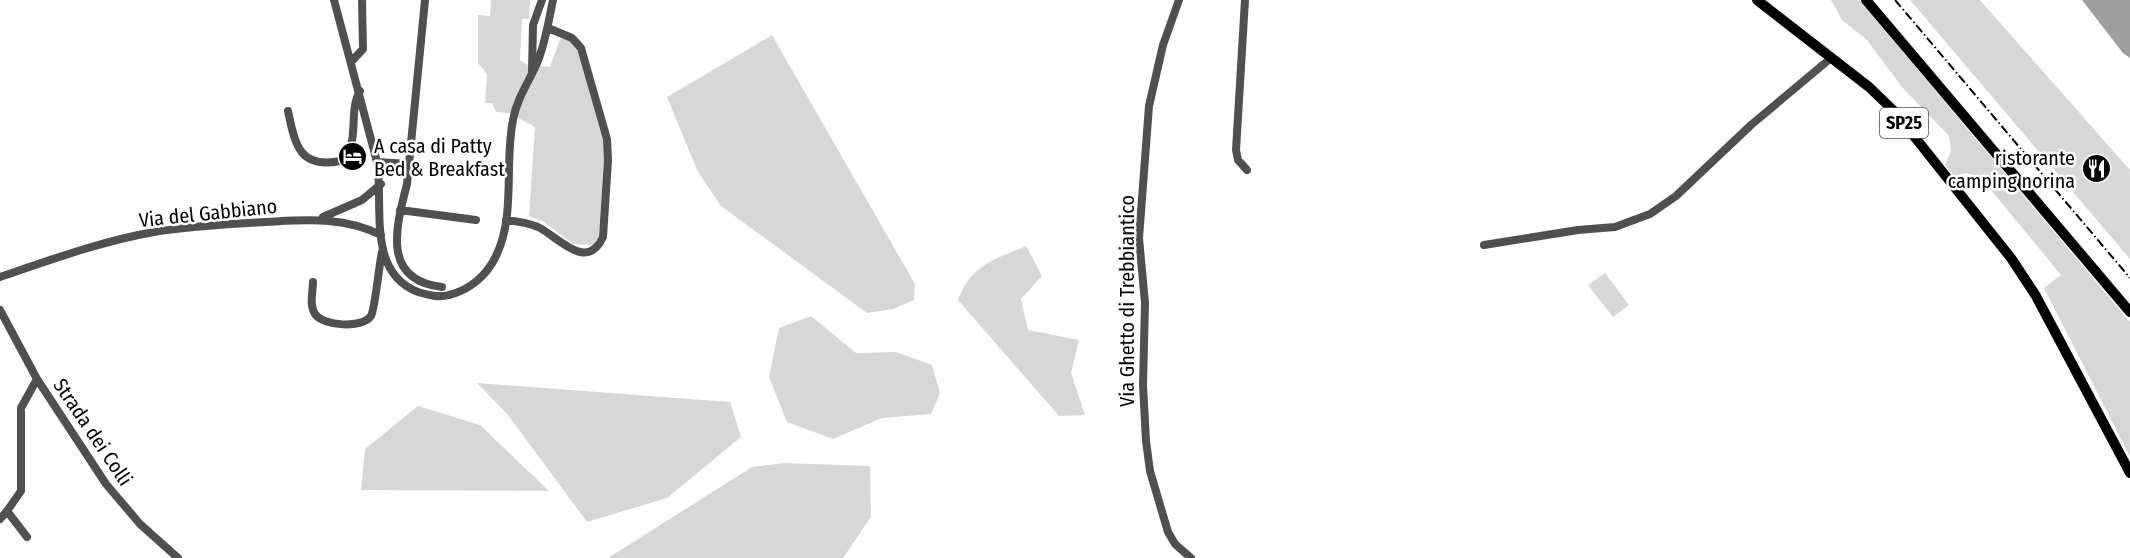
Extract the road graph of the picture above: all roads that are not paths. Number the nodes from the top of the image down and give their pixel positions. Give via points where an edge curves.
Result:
1 (334, 0) edge
2 (362, 0) edge
3 (425, 0) edge
4 (542, 0) edge
5 (553, 0) edge
6 (1179, 0) edge
7 (1245, 0) edge
8 (1757, 0) edge
9 (1866, 0) edge
10 (548, 28) junction
11 (1831, 58) junction
12 (351, 62) junction
13 (532, 71) junction
14 (360, 91) junction
15 (288, 111) dead end
16 (377, 162) junction
17 (409, 164) junction
18 (1247, 170) dead end
19 (381, 184) junction
20 (400, 210) junction
21 (317, 219) junction
22 (476, 220) dead end
23 (506, 220) junction
24 (381, 236) junction
25 (1484, 245) dead end
26 (382, 252) junction
27 (0, 277) edge
28 (314, 282) dead end
29 (442, 287) dead end
30 (0, 310) edge
31 (2130, 312) edge
32 (37, 378) junction
33 (2130, 473) edge
34 (7, 511) junction
35 (0, 519) edge
36 (27, 537) dead end
37 (178, 558) edge
38 (1191, 558) edge

1 - 12 street
2 - 12 street via 363,49
3 - 17 street
4 - 13 street via 533,25
5 - 10 street
6 - 38 street, Via Ghetto di Trebbiantico via 1162,45 1149,106 1139,238 1149,461 1168,532
7 - 18 street via 1236,150 1238,160
8 - 11 main road, SP25
9 - 31 main road
10 - 13 street
10 - 23 street via 572,38 581,48 607,139 603,237 592,250 575,251 537,227
11 - 25 street via 1751,125 1676,196 1650,214 1615,227
11 - 33 main road, SP25 via 1894,111 2011,258 2036,296
12 - 14 street
13 - 23 street via 512,123
14 - 15 street via 352,108 351,148 340,161 318,162 301,153
14 - 16 street
16 - 17 street
16 - 19 street
17 - 20 street
19 - 21 street, Via del Gabbiano via 362,200
19 - 24 street
20 - 22 street
20 - 29 street via 399,262 418,280
21 - 24 street, Via del Gabbiano via 362,226
21 - 27 street, Via del Gabbiano via 154,232 72,252
23 - 26 street via 497,255 488,270 459,293 443,297 413,290 389,268
24 - 26 street
26 - 28 street via 373,309 365,321 357,324 319,318 312,304
30 - 32 street, Strada dei Colli
32 - 34 street via 21,408 21,491
32 - 37 street, Strada dei Colli via 106,484
34 - 35 street
34 - 36 street

